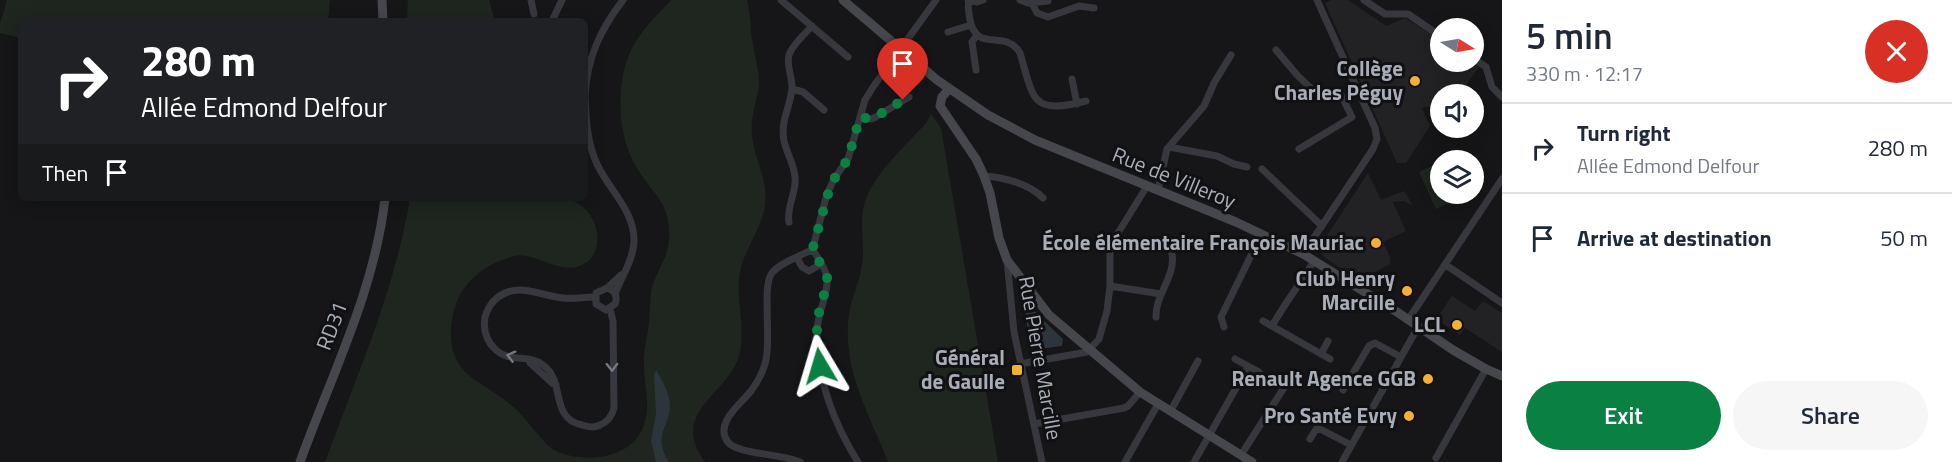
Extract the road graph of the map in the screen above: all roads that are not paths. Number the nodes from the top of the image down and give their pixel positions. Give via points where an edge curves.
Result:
1 (382, 0) edge
2 (531, 0) edge
3 (562, 0) edge
4 (623, 0) edge
5 (780, 0) edge
6 (843, 0) edge
7 (936, 0) edge
8 (968, 0) edge
9 (983, 0) edge
10 (1020, 0) edge
11 (1317, 0) edge
12 (1364, 0) edge
13 (1048, 1) edge
14 (1032, 3) junction
15 (1094, 8) dead end
16 (534, 14) dead end
17 (383, 18) edge
18 (553, 18) edge
19 (812, 26) junction
20 (971, 26) junction
21 (1430, 29) edge
22 (948, 32) dead end
23 (977, 35) junction
24 (900, 49) junction
25 (1276, 50) dead end
26 (1231, 55) dead end
27 (848, 57) dead end
28 (1484, 65) edge
29 (588, 68) edge
30 (976, 70) dead end
31 (1072, 79) dead end
32 (792, 88) junction
33 (949, 89) junction
34 (1360, 96) junction
35 (1502, 97) edge
36 (909, 98) dead end
37 (1086, 101) dead end
38 (1347, 102) junction
39 (1077, 104) junction
40 (824, 109) dead end
41 (860, 117) junction
42 (588, 130) edge
43 (1169, 147) junction
44 (1299, 149) dead end
45 (593, 154) junction
46 (588, 156) edge
47 (1247, 167) dead end
48 (1262, 169) dead end
49 (984, 176) junction
50 (1502, 179) edge
51 (1147, 186) junction
52 (1158, 190) junction
53 (1043, 198) dead end
54 (385, 201) edge
55 (789, 222) dead end
56 (1322, 226) junction
57 (1261, 235) junction
58 (812, 251) junction
59 (1172, 254) dead end
60 (1302, 254) junction
61 (797, 258) junction
62 (1006, 260) junction
63 (1314, 261) junction
64 (821, 264) junction
65 (1446, 265) junction
66 (623, 273) junction
67 (1110, 286) junction
68 (607, 288) junction
69 (615, 294) junction
70 (1161, 294) junction
71 (595, 297) junction
72 (1502, 303) edge
73 (609, 309) junction
74 (1156, 317) dead end
75 (1408, 320) junction
76 (1263, 321) dead end
77 (1272, 326) junction
78 (1224, 327) dead end
79 (1418, 327) junction
80 (1328, 342) dead end
81 (1090, 351) junction
82 (1321, 354) junction
83 (1401, 357) junction
84 (1234, 359) dead end
85 (1330, 359) dead end
86 (1020, 364) junction
87 (1194, 364) dead end
88 (1248, 367) junction
89 (1486, 369) junction
90 (1259, 372) dead end
91 (1502, 376) edge
92 (1287, 383) dead end
93 (1343, 390) dead end
94 (1140, 392) junction
95 (1158, 404) junction
96 (1170, 412) junction
97 (1323, 418) dead end
98 (1034, 424) junction
99 (1318, 428) junction
100 (1209, 436) junction
101 (1310, 439) dead end
102 (1351, 445) junction
103 (1436, 458) dead end
104 (1248, 460) edge
105 (300, 462) edge
106 (800, 462) edge
107 (858, 462) edge
108 (1042, 462) edge
109 (1125, 462) edge
110 (1194, 462) edge
111 (1342, 462) edge

1 - 17 street
2 - 16 street
3 - 18 street
4 - 29 street via 603,27
5 - 19 street
6 - 24 street, Rue de Villeroy
7 - 24 street
8 - 9 street
8 - 20 street
10 - 14 street
11 - 34 street
12 - 21 street via 1385,14 1408,14
13 - 14 street
14 - 15 street via 1037,13 1048,17 1079,6
19 - 27 street
19 - 32 street via 789,55
20 - 22 street
20 - 23 street
23 - 30 street via 972,42
23 - 39 street via 1017,47 1032,93 1041,104 1057,108
24 - 33 street, Rue de Villeroy
24 - 41 street via 869,93
25 - 38 street via 1317,94 1340,93
26 - 43 street via 1204,106
28 - 35 street via 1492,87
31 - 39 street
32 - 40 street
32 - 55 street via 783,121 784,141 795,175
33 - 49 street via 940,106
33 - 51 street, Rue de Villeroy via 1035,140
34 - 38 street
34 - 56 street via 1377,134 1376,144
36 - 41 street via 874,118
37 - 39 street
38 - 44 street via 1350,120
41 - 58 street via 848,159 828,194
42 - 45 street
43 - 47 street via 1217,156
43 - 52 street
45 - 46 street
45 - 66 street via 631,220 633,249
48 - 56 street
49 - 53 street via 1037,191
49 - 62 street
50 - 65 street
51 - 52 street, Rue de Villeroy
51 - 67 street via 1110,246
52 - 57 street, Rue de Villeroy
54 - 105 street, RD31 / RD31 via 369,278
56 - 60 street
57 - 60 street, Rue de Villeroy
57 - 78 street via 1221,316
58 - 61 street
58 - 64 street
59 - 70 street via 1174,264
60 - 63 street, Rue de Villeroy
61 - 64 street via 805,270
61 - 106 street via 769,276 767,359 752,390 725,422 724,435 730,444 742,450
62 - 81 street via 1049,315
62 - 86 street, Rue Pierre Marcille
63 - 75 street, Rue de Villeroy
63 - 77 street
64 - 107 street via 828,280 817,320 820,366 838,425
65 - 72 street
65 - 75 street
66 - 68 street
66 - 69 street
67 - 70 street
67 - 81 street via 1099,339
68 - 69 street
68 - 71 street via 599,290
69 - 73 street via 616,301
70 - 74 street
71 - 73 street via 599,307
73 -> 71 street via 613,321 614,408 602,424 584,426 571,422 560,407 553,375 545,366 505,356 495,349 487,339 485,319 498,297 518,290 561,298
75 - 79 street, Rue de Villeroy
76 - 77 street
77 - 82 street
79 - 83 street
79 - 89 street, Rue de Villeroy
80 - 82 street
81 - 86 street
81 - 94 street
82 - 85 street
83 - 93 street via 1375,343 1369,346
83 - 102 street
84 - 88 street
86 - 98 street, Rue Pierre Marcille
87 - 96 street
88 - 90 street
88 - 100 street
89 - 91 street, Rue de Villeroy
89 - 103 street
92 - 104 street
94 - 95 street
94 - 98 street via 1124,408
95 - 96 street
95 - 109 street
96 - 100 street
97 - 99 street
98 - 108 street, Rue Pierre Marcille
99 - 101 street
99 - 102 street
100 - 104 street
100 - 110 street
102 - 111 street

